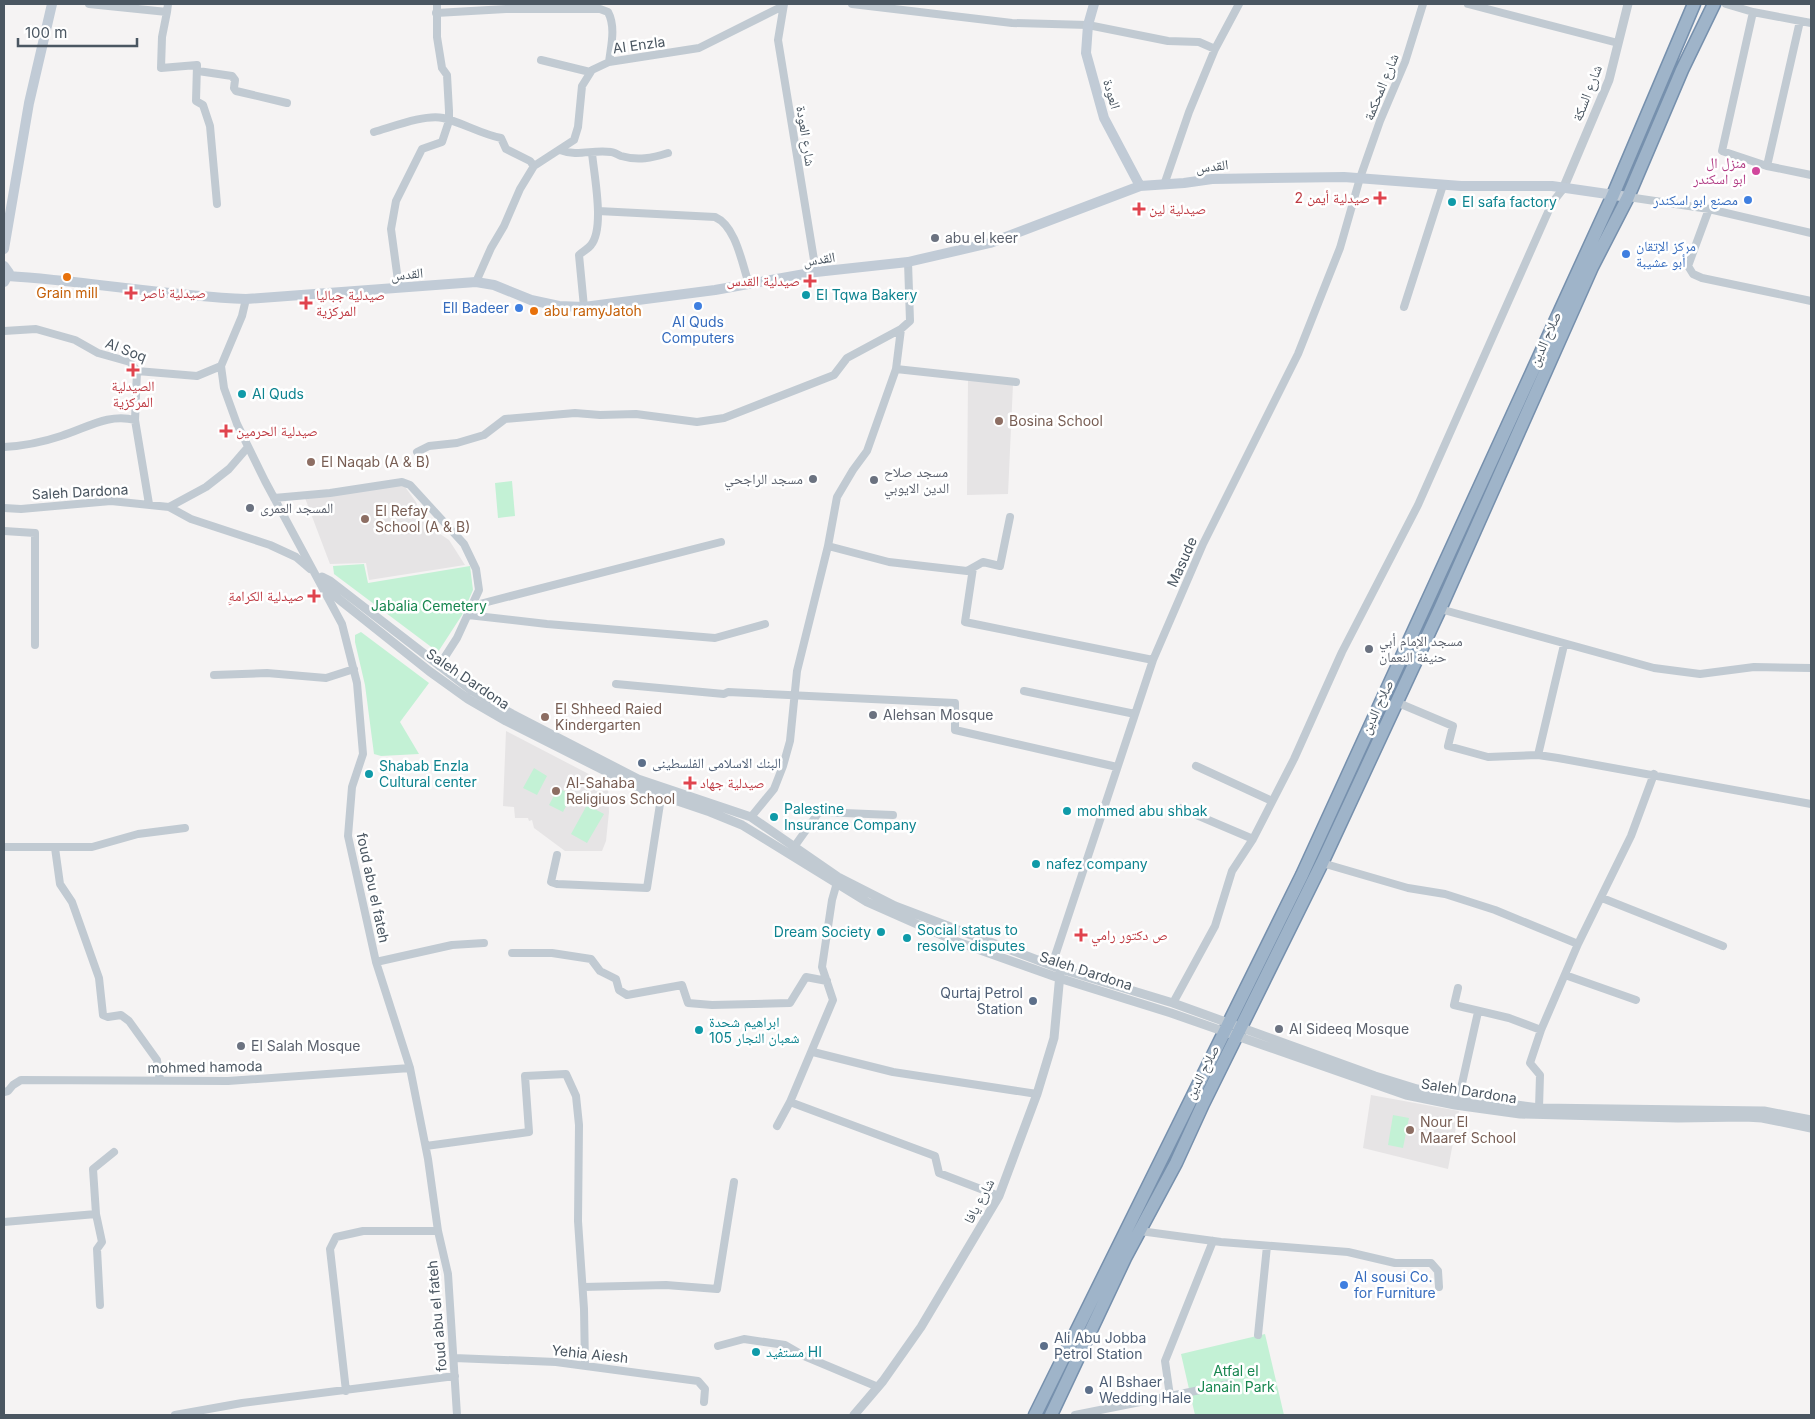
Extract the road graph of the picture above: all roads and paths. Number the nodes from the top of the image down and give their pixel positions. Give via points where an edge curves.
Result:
1 (52, 4) edge
2 (89, 4) edge
3 (437, 4) edge
4 (852, 4) edge
5 (1094, 4) edge
6 (1239, 4) edge
7 (1424, 4) edge
8 (1468, 4) edge
9 (1628, 4) edge
10 (1694, 4) edge
11 (1714, 4) edge
12 (1726, 4) edge
13 (784, 5) edge
14 (541, 6) edge
15 (167, 8) edge
16 (1752, 12) junction
17 (436, 13) junction
18 (1800, 21) junction
19 (1811, 22) edge
20 (1088, 24) junction
21 (1618, 43) junction
22 (1215, 49) junction
23 (541, 60) dead end
24 (609, 62) junction
25 (198, 71) junction
26 (590, 72) junction
27 (287, 103) dead end
28 (449, 121) junction
29 (374, 132) dead end
30 (560, 150) junction
31 (592, 153) junction
32 (668, 153) dead end
33 (534, 166) junction
34 (1767, 166) junction
35 (1811, 175) edge
36 (1360, 178) junction
37 (1164, 185) junction
38 (1443, 185) junction
39 (1140, 186) junction
40 (1563, 189) junction
41 (1613, 195) junction
42 (1628, 196) junction
43 (217, 204) dead end
44 (1709, 209) junction
45 (598, 211) junction
46 (1811, 234) edge
47 (4, 249) edge
48 (908, 262) junction
49 (4, 266) edge
50 (816, 272) junction
51 (6, 279) edge
52 (476, 282) junction
53 (749, 284) junction
54 (399, 288) junction
55 (246, 299) junction
56 (1811, 300) edge
57 (584, 307) junction
58 (1404, 307) dead end
59 (901, 329) junction
60 (4, 331) edge
61 (221, 366) junction
62 (896, 369) junction
63 (137, 371) junction
64 (1016, 382) dead end
65 (135, 420) junction
66 (4, 447) edge
67 (248, 447) junction
68 (417, 452) dead end
69 (274, 498) junction
70 (149, 504) junction
71 (169, 507) junction
72 (4, 508) edge
73 (1010, 517) dead end
74 (4, 531) edge
75 (721, 542) dead end
76 (828, 546) junction
77 (973, 568) junction
78 (318, 575) junction
79 (472, 606) junction
80 (1440, 609) junction
81 (468, 615) junction
82 (765, 624) dead end
83 (35, 645) dead end
84 (1564, 645) junction
85 (1152, 660) junction
86 (439, 666) junction
87 (1811, 668) edge
88 (354, 669) junction
89 (214, 675) dead end
90 (616, 684) dead end
91 (1024, 691) dead end
92 (793, 695) junction
93 (1396, 702) junction
94 (1135, 714) junction
95 (1538, 755) junction
96 (1196, 766) dead end
97 (1117, 767) junction
98 (1654, 774) junction
99 (662, 793) junction
100 (1272, 801) junction
101 (1811, 804) edge
102 (1180, 808) dead end
103 (893, 815) dead end
104 (752, 817) junction
105 (185, 828) dead end
106 (1253, 839) junction
107 (4, 847) edge
108 (794, 847) junction
109 (55, 848) junction
110 (557, 856) dead end
111 (1322, 863) junction
112 (837, 881) junction
113 (1602, 898) junction
114 (484, 943) dead end
115 (1578, 944) junction
116 (1723, 946) dead end
117 (512, 953) dead end
118 (376, 962) junction
119 (1052, 965) junction
120 (1060, 974) junction
121 (1564, 975) junction
122 (827, 980) junction
123 (1458, 988) dead end
124 (1636, 1000) dead end
125 (1173, 1003) junction
126 (1478, 1012) junction
127 (1541, 1030) junction
128 (1233, 1031) junction
129 (813, 1052) junction
130 (410, 1068) junction
131 (160, 1080) junction
132 (4, 1092) edge
133 (1036, 1094) junction
134 (1459, 1097) junction
135 (790, 1102) junction
136 (1539, 1108) junction
137 (1811, 1120) edge
138 (777, 1126) dead end
139 (1811, 1128) edge
140 (426, 1146) junction
141 (114, 1152) dead end
142 (734, 1182) dead end
143 (999, 1196) junction
144 (96, 1214) junction
145 (4, 1222) edge
146 (438, 1231) junction
147 (1140, 1231) junction
148 (1213, 1241) junction
149 (1267, 1246) junction
150 (583, 1287) junction
151 (1439, 1288) dead end
152 (100, 1305) dead end
153 (1258, 1335) dead end
154 (718, 1346) dead end
155 (454, 1358) junction
156 (585, 1366) junction
157 (455, 1376) junction
158 (1230, 1384) dead end
159 (878, 1387) junction
160 (346, 1391) junction
161 (1170, 1396) junction
162 (704, 1402) dead end
163 (175, 1415) edge
164 (457, 1415) edge
165 (854, 1415) edge
166 (1035, 1415) edge
167 (1051, 1415) edge
168 (1075, 1415) edge

1 - 47 main road via 28,112
2 - 15 street
3 - 17 street
4 - 20 street via 1012,23
5 - 20 main road, العودة
6 - 22 street
7 - 36 street, شارع المحكمة
8 - 21 street
9 - 21 street, شارع السكة
10 - 41 highway, صلاح الدين
11 - 42 highway, صلاح الدين
12 - 16 street
13 - 24 street, Al Enzla via 699,48
13 - 50 street, شارع العودة via 778,40
14 - 17 street
14 - 24 street via 608,12 613,31
15 - 25 street via 161,68 197,65
16 - 18 street
16 - 34 street via 1722,151
17 - 28 street via 442,68 447,75
18 - 19 street
18 - 34 street
20 - 22 street via 1168,41 1199,42
20 - 39 main road, العودة via 1086,53 1104,118
21 - 40 street, شارع السكة via 1609,80
22 - 37 street
23 - 26 street
24 - 26 street, Al Enzla
25 - 27 street via 232,76 236,91
25 - 43 street via 196,101 203,105 210,126
26 - 30 street via 582,86 574,140
28 - 29 street via 431,118
28 - 33 street via 501,138 506,149
28 - 54 street via 442,142 422,149 396,200 391,228
30 - 31 street via 570,154
30 - 33 street
31 - 32 street via 611,152 638,159
31 - 45 street
33 - 52 street via 490,248
34 - 35 street
36 - 37 main road, القدس via 1212,178
36 - 38 main road, القدس
36 - 85 street, Masude via 1340,248 1298,354 1203,544
37 - 39 main road, القدس
38 - 40 main road, القدس via 1552,186
38 - 58 street
39 - 48 main road, القدس via 990,243
40 - 41 main road, القدس
40 - 100 street via 1552,203 1418,505 1342,652
41 - 42 main road, القدس
41 - 128 highway, صلاح الدين
42 - 44 street
42 - 80 highway, صلاح الدين via 1592,267
44 - 46 street
44 - 56 street via 1688,266 1693,274
45 - 53 street via 715,216 724,220
45 - 57 street via 592,245 579,255
48 - 50 main road, القدس
48 - 59 street via 910,321
49 - 51 main road via 8,270
50 - 53 main road, القدس
51 - 55 main road, القدس via 58,279 212,298
52 - 54 main road, القدس
52 - 57 main road, القدس via 494,285 531,300
53 - 57 main road, القدس
54 - 55 main road, القدس
55 - 61 street
59 - 62 street
59 - 68 street via 847,358 834,375 724,418 697,422 636,414 575,413 504,419 484,435 457,443 429,446
60 - 63 street, Al Soq via 36,329 75,340 98,353 130,362
61 - 63 street, Al Soq via 197,376
61 - 67 street, foud abu el fateh via 224,388
62 - 64 street
62 - 76 street via 867,452 836,497
63 - 65 street
65 - 66 street via 108,418 60,437
65 - 70 street
67 - 69 street, foud abu el fateh
67 - 71 street via 206,488
69 - 78 street, foud abu el fateh
69 - 79 street via 406,482 464,544 476,569 479,590
70 - 71 street, Saleh Dardona
70 - 72 street, Saleh Dardona via 111,501
71 - 78 street, Saleh Dardona via 191,518 270,545 296,557
73 - 77 street via 1000,566 983,562
74 - 83 street via 35,533
75 - 79 street
76 - 77 street via 889,562 967,571
76 - 92 street via 808,620
77 - 85 street via 965,622
78 - 86 street, Saleh Dardona
78 - 88 street, foud abu el fateh via 342,624
78 - 99 street, Saleh Dardona via 326,589 468,699 619,778
79 - 81 street
80 - 84 street
80 - 93 highway, صلاح الدين
81 - 82 street via 715,638
81 - 86 street
84 - 87 street via 1654,668 1700,674 1754,667
84 - 95 street
85 - 94 street, Masude
86 - 99 street, Saleh Dardona via 512,714
88 - 89 street via 326,678 267,673
88 - 118 street, foud abu el fateh via 363,754 352,787 348,836
90 - 92 street via 724,694
91 - 94 street
92 - 97 street via 955,703 955,730
92 - 104 street via 790,741 783,766 774,789
93 - 95 street via 1453,726 1448,746 1488,757
93 - 111 highway, صلاح الدين
94 - 97 street, Masude
95 - 98 street
96 - 100 street
97 - 119 street, Masude
98 - 101 street
98 - 113 street via 1632,836
99 - 104 street, Saleh Dardona
99 - 110 street via 647,888 551,882
99 - 112 street, Saleh Dardona via 742,825
100 - 106 street
102 - 106 street
103 - 108 street via 819,812
104 - 108 street, Saleh Dardona
105 - 109 street via 138,834 92,847
106 - 125 street via 1232,871 1215,926
107 - 109 street
108 - 112 street, Saleh Dardona
109 - 131 street via 60,884 72,902 99,978 103,1015 121,1015 130,1021 157,1060
111 - 115 street via 1408,888 1445,894 1540,927
111 - 128 highway, صلاح الدين
112 - 119 street, Saleh Dardona
112 - 120 street, Saleh Dardona via 875,906 955,941
112 - 122 street via 822,967
113 - 115 street
113 - 116 street
114 - 118 street via 452,945
115 - 121 street
117 - 122 street via 552,953 591,959 600,971 616,979 619,990 627,995 682,985 688,1004 790,1003 806,977
118 - 130 street, foud abu el fateh
119 - 120 street, Saleh Dardona
120 - 125 street, Saleh Dardona
120 - 128 street, Saleh Dardona
120 - 133 street, شارع يافا via 1054,1038
121 - 124 street
121 - 127 street
122 - 129 street via 833,1000
123 - 126 street via 1454,1005
125 - 128 street, Saleh Dardona
126 - 127 street via 1510,1018
126 - 134 street
127 - 136 street via 1530,1063 1540,1075
128 - 134 street, Saleh Dardona via 1417,1089
128 - 139 street, Saleh Dardona via 1406,1095 1455,1105 1545,1115 1762,1118
128 - 147 highway, صلاح الدين via 1176,1163
128 - 166 highway, صلاح الدين
129 - 133 street via 893,1072
129 - 135 street
130 - 131 street, mohmed hamoda via 228,1081
130 - 140 street, foud abu el fateh
131 - 132 street, mohmed hamoda via 21,1080
133 - 143 street, شارع يافا
134 - 136 street, Saleh Dardona
135 - 138 street
135 - 143 street via 935,1156 939,1173
136 - 137 street, Saleh Dardona via 1764,1111
140 - 146 street, foud abu el fateh
140 - 150 street via 528,1132 525,1076 566,1074 577,1106 578,1230
141 - 144 street via 93,1169
142 - 150 street via 717,1289 666,1285
143 - 159 street, شارع يافا via 921,1327
144 - 145 street
144 - 152 street via 102,1242 97,1249
146 - 155 street, foud abu el fateh via 448,1274
146 - 160 street via 363,1231 336,1237 330,1249
147 - 148 street
147 - 167 highway, صلاح الدين
148 - 149 street
148 - 161 street via 1165,1361
149 - 151 street via 1348,1252 1395,1262 1431,1263 1438,1271
149 - 153 street
150 - 156 street
154 - 159 street via 744,1339 785,1345
155 - 156 street, Yehia Aiesh
155 - 157 street, foud abu el fateh
156 - 162 street, Yehia Aiesh via 698,1381 705,1389
157 - 160 street
157 - 164 street, foud abu el fateh
158 - 161 street
159 - 165 street, شارع يافا
160 - 163 street via 242,1403
161 - 168 street

